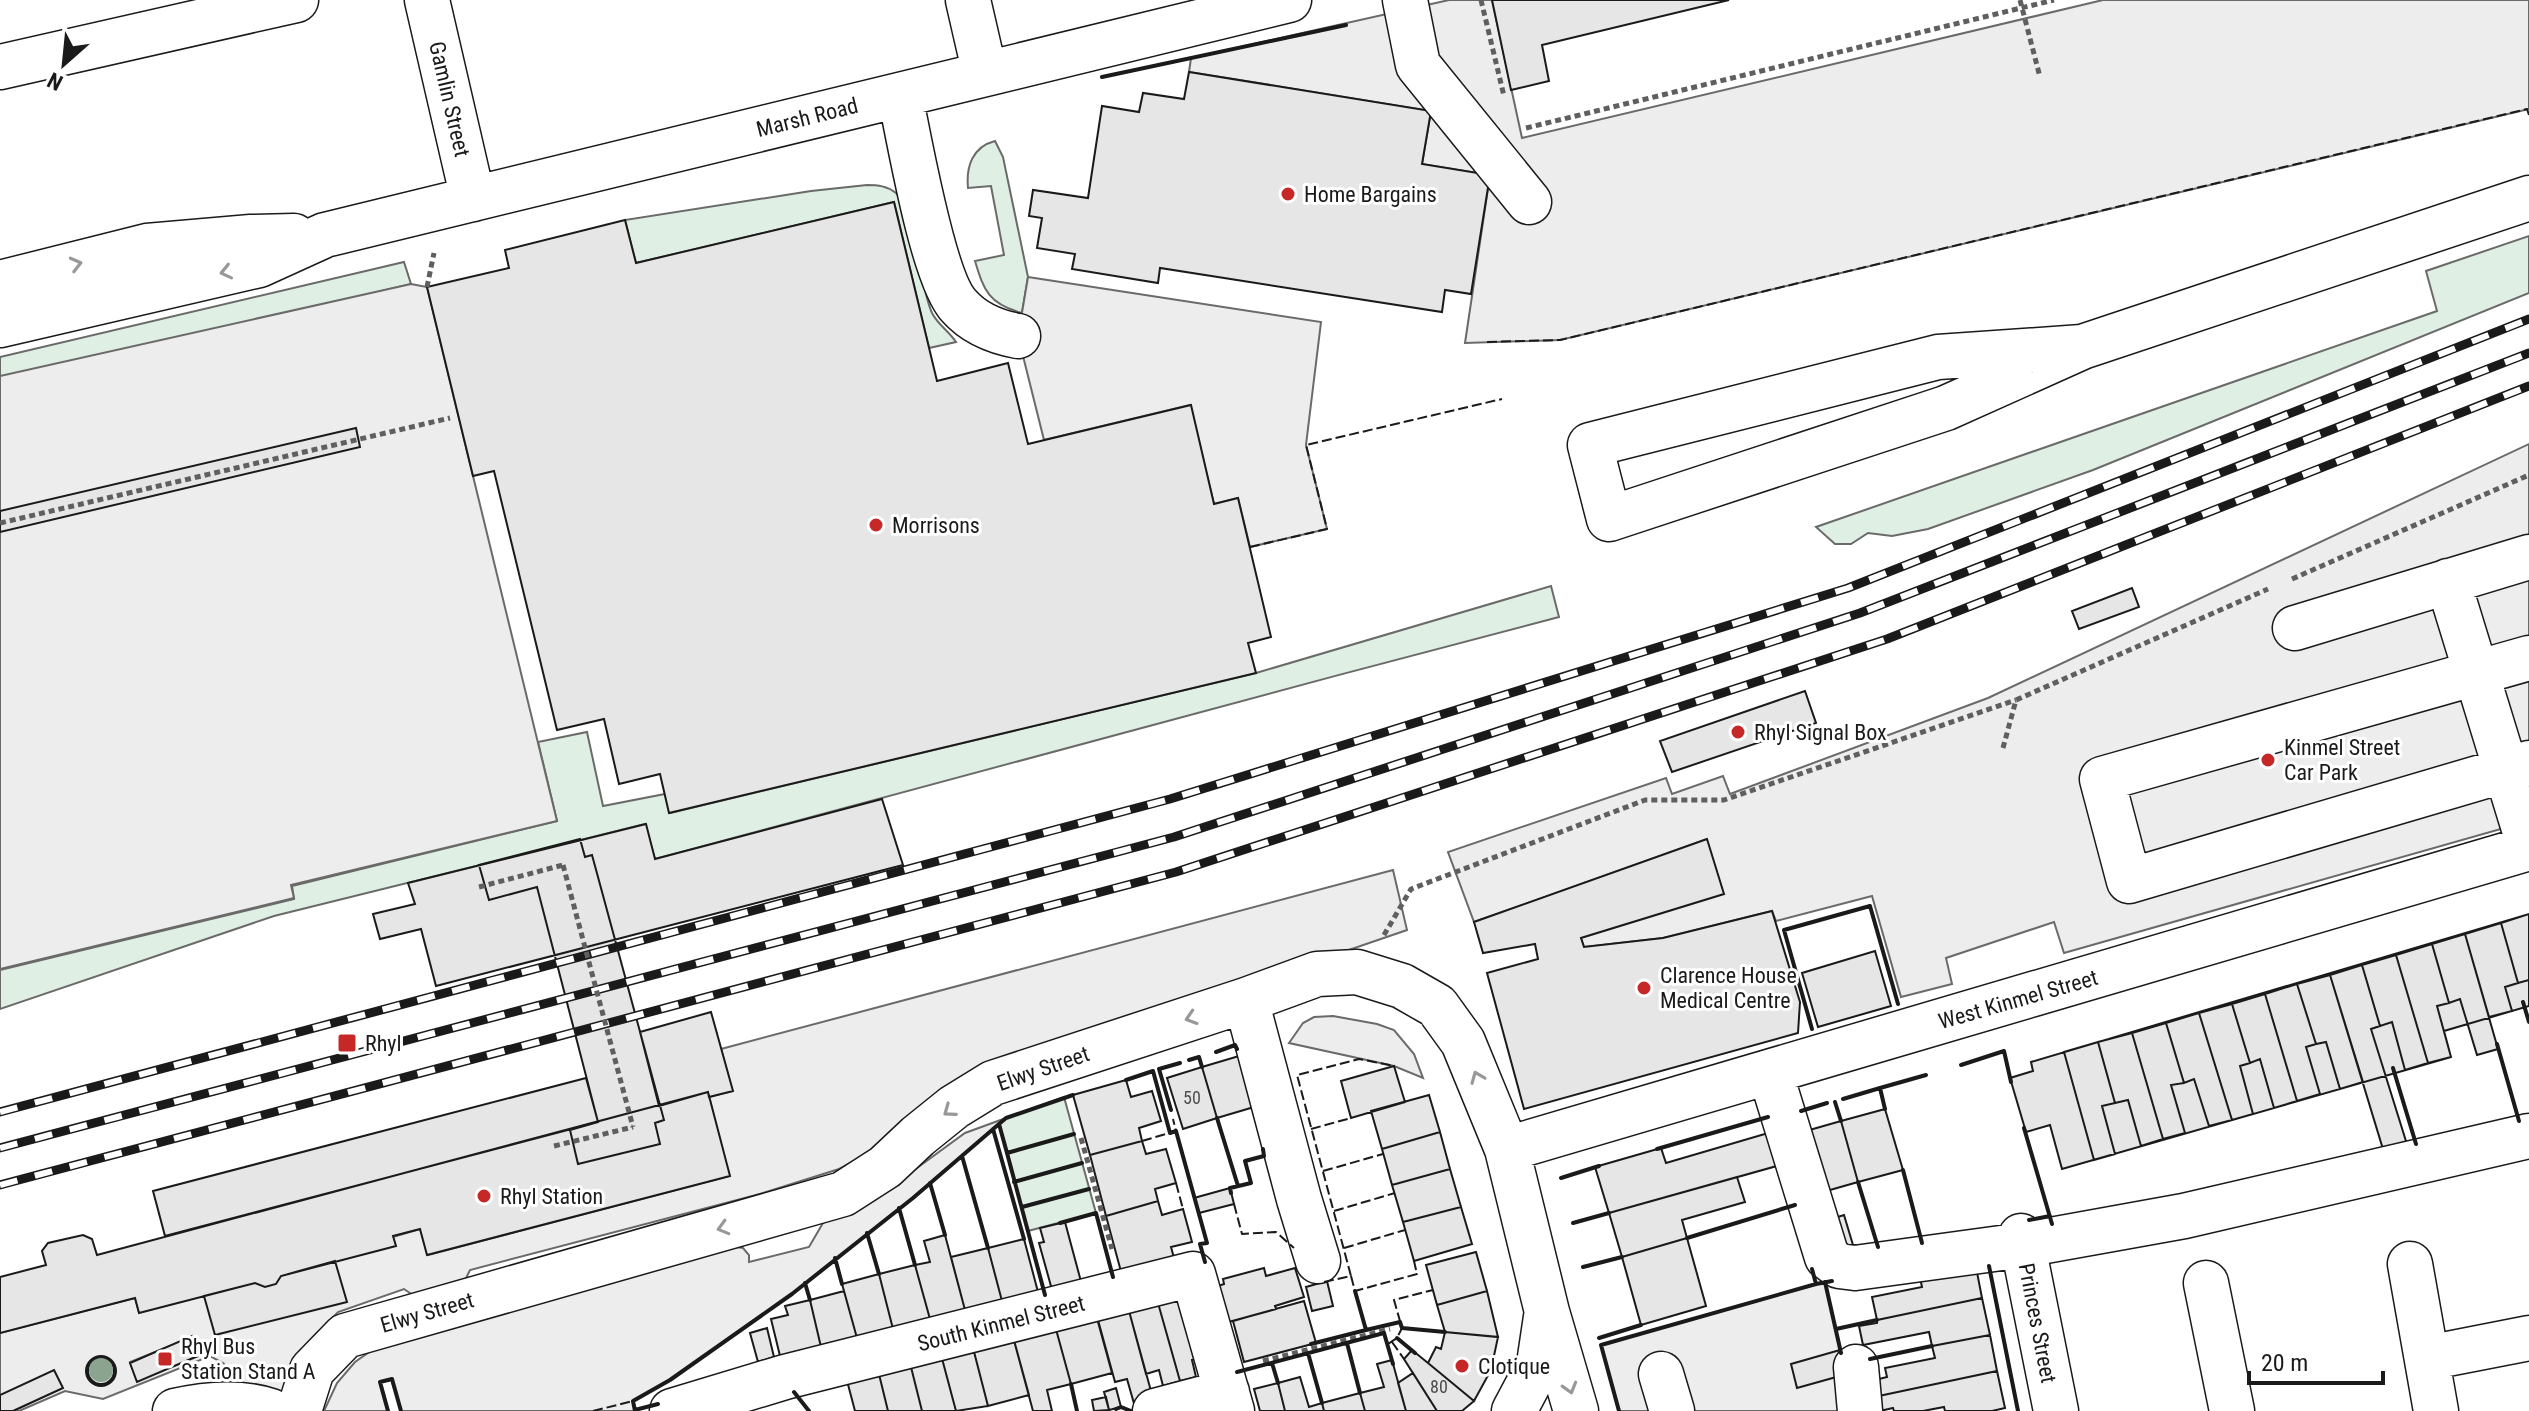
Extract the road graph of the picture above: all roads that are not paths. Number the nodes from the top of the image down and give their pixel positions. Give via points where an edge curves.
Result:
1 (296, 0) edge
2 (427, 0) edge
3 (968, 0) edge
4 (1289, 0) edge
5 (1405, 0) edge
6 (147, 16) edge
7 (0, 67) edge
8 (985, 74) junction
9 (900, 95) junction
10 (2529, 198) edge
11 (473, 199) junction
12 (1529, 202) dead end
13 (325, 235) junction
14 (0, 283) edge
15 (0, 304) edge
16 (48, 313) junction
17 (0, 325) edge
18 (1018, 336) dead end
19 (2082, 347) junction
20 (2529, 557) edge
21 (2448, 581) junction
22 (2295, 628) dead end
23 (2529, 658) edge
24 (2476, 673) junction
25 (2517, 766) edge
26 (2529, 846) edge
27 (1246, 1000) junction
28 (1770, 1072) junction
29 (2529, 1136) edge
30 (1507, 1149) junction
31 (2022, 1240) junction
32 (1318, 1261) dead end
33 (2410, 1264) dead end
34 (2206, 1283) dead end
35 (1547, 1312) junction
36 (2529, 1338) edge
37 (2427, 1358) junction
38 (1856, 1367) dead end
39 (1227, 1392) edge
40 (175, 1411) edge
41 (271, 1411) edge
42 (299, 1411) edge
43 (672, 1411) edge
44 (1155, 1411) edge
45 (1514, 1411) edge
46 (1576, 1411) edge
47 (1860, 1411) edge
48 (2056, 1411) edge
49 (2232, 1411) edge
50 (2436, 1411) edge

1 - 6 street
2 - 11 street, Gamlin Street
3 - 8 street
4 - 8 street, Marsh Road
5 - 12 street via 1418,65
6 - 7 street
8 - 9 street, Marsh Road
9 - 11 street, Marsh Road
9 - 18 street via 939,270 958,306 994,331
10 - 19 street
11 - 13 street, Marsh Road
14 -> 13 street via 147,246
13 -> 16 street via 259,265
15 - 16 street via 23,299
16 - 17 street
19 - 19 street via 1946,408 1609,519 1590,445 1938,357
20 - 21 street
21 - 22 street
21 - 24 street
23 - 24 street
24 - 25 street
24 - 25 street via 2102,779 2129,881
25 - 26 street
26 - 28 street, West Kinmel Street
30 -> 27 street, Elwy Street via 1463,1042 1437,1006 1402,986 1357,972 1317,974
27 - 32 street via 1284,1204
27 -> 42 street, Elwy Street via 993,1083 843,1194 345,1336 312,1370
28 - 30 street, West Kinmel Street
28 - 31 street via 1827,1257 1839,1266 1855,1268
29 - 31 street via 2184,1216
30 - 35 street, Elwy Street
31 - 48 street, Princes Street
33 - 37 street
34 - 49 street
35 - 45 street via 1539,1364
35 -> 46 street, Elwy Street
36 - 37 street
37 - 50 street
38 - 47 street
39 - 43 street, South Kinmel Street via 1193,1274 785,1377
39 - 44 street
40 - 41 street via 253,1405

